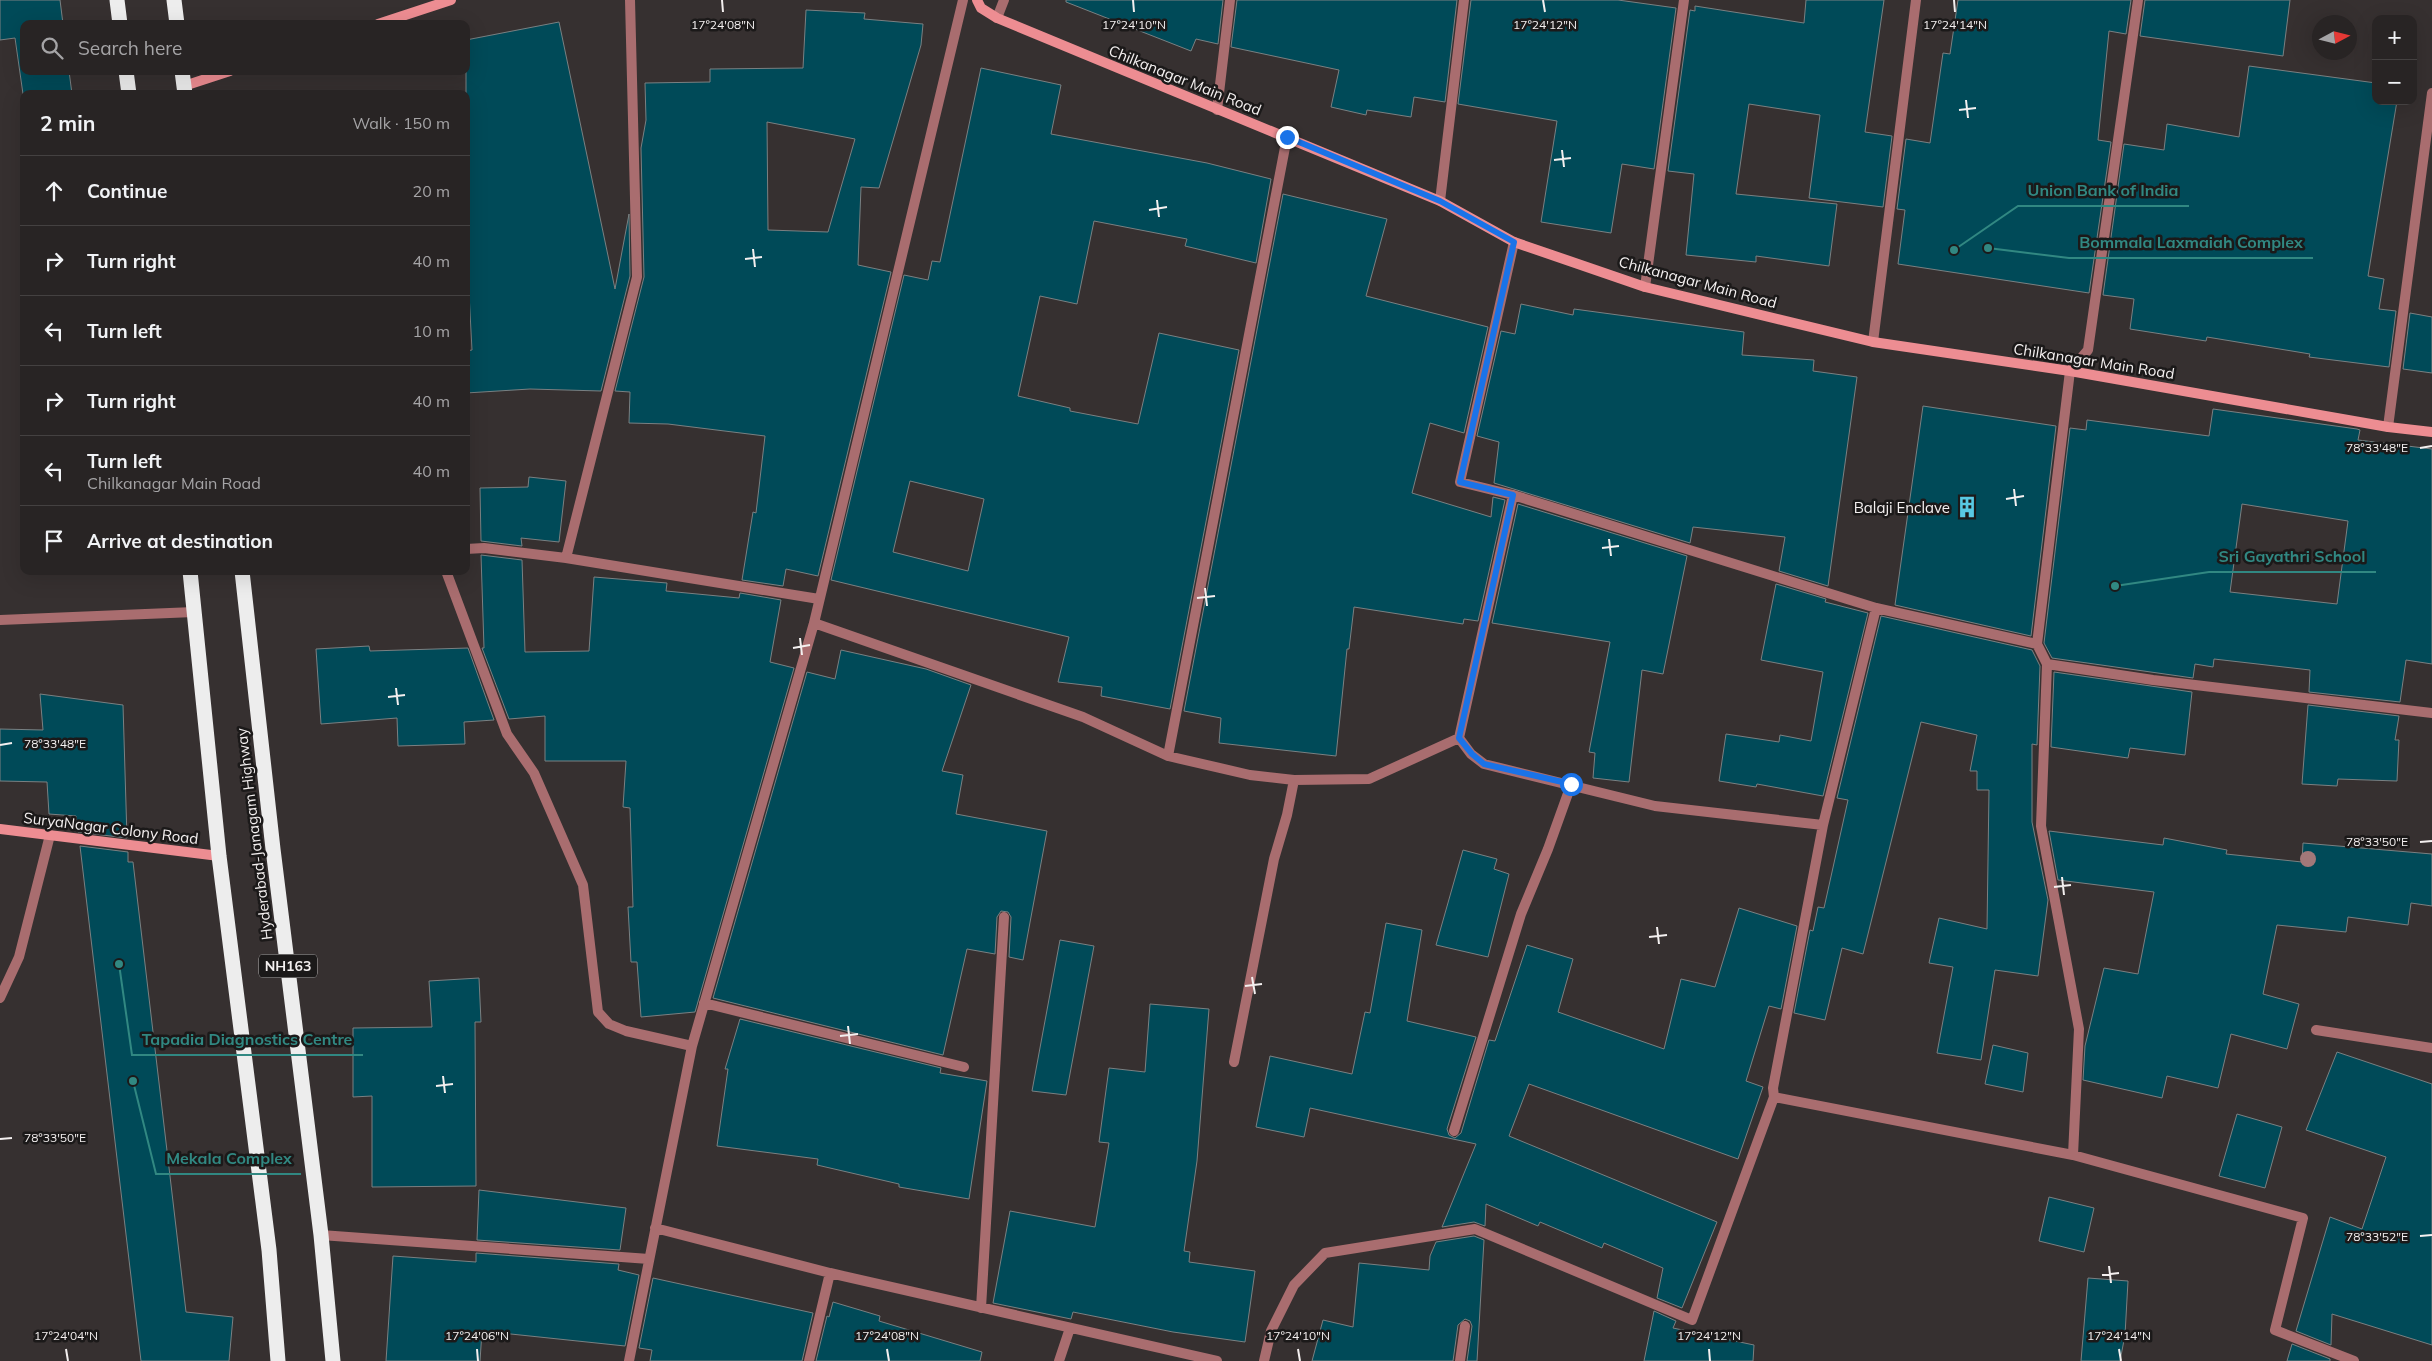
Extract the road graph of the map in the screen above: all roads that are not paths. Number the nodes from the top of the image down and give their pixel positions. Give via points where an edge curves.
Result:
1 (118, 0) edge
2 (174, 0) edge
3 (451, 0) edge
4 (630, 0) edge
5 (963, 0) edge
6 (977, 0) edge
7 (1004, 0) edge
8 (1230, 0) edge
9 (1464, 0) edge
10 (1684, 0) edge
11 (1916, 0) edge
12 (2138, 0) edge
13 (998, 18) junction
14 (120, 20) edge
15 (176, 20) edge
16 (390, 20) edge
17 (127, 75) edge
18 (216, 75) edge
19 (184, 84) edge
20 (128, 90) edge
21 (2432, 93) edge
22 (1217, 110) junction
23 (2430, 130) edge
24 (1287, 137) junction
25 (1440, 201) junction
26 (1514, 242) junction
27 (1645, 287) junction
28 (1873, 342) junction
29 (2070, 371) junction
30 (2388, 427) junction
31 (2432, 432) edge
32 (1513, 495) junction
33 (470, 549) edge
34 (566, 558) junction
35 (190, 575) edge
36 (242, 575) edge
37 (447, 575) edge
38 (819, 599) junction
39 (1876, 608) junction
40 (194, 612) junction
41 (0, 620) edge
42 (814, 623) junction
43 (2037, 644) junction
44 (2047, 664) junction
45 (2432, 713) edge
46 (1459, 738) junction
47 (1168, 756) junction
48 (1294, 780) junction
49 (1571, 784) junction
50 (1823, 825) junction
51 (0, 829) edge
52 (50, 835) junction
53 (219, 856) junction
54 (1004, 917) dead end
55 (0, 998) edge
56 (704, 1003) junction
57 (2316, 1030) dead end
58 (692, 1046) junction
59 (2432, 1048) edge
60 (1234, 1062) dead end
61 (964, 1067) dead end
62 (1774, 1098) junction
63 (1454, 1131) dead end
64 (2073, 1155) junction
65 (655, 1228) junction
66 (321, 1235) junction
67 (649, 1259) junction
68 (830, 1273) junction
69 (981, 1308) junction
70 (1466, 1326) dead end
71 (1070, 1328) junction
72 (278, 1361) edge
73 (333, 1361) edge
74 (629, 1361) edge
75 (809, 1361) edge
76 (1059, 1361) edge
77 (1217, 1361) edge
78 (1264, 1361) edge
79 (1460, 1361) edge
80 (2354, 1361) edge

1 - 14 highway
2 - 15 highway
3 - 16 main road
4 - 34 street via 637,277
5 - 38 street
6 - 13 main road, Chilkanagar Main Road via 981,8
7 - 13 street
8 - 22 street
9 - 25 street
10 - 27 street
11 - 28 street
12 - 29 street via 2088,350
13 - 22 main road, Chilkanagar Main Road
17 - 20 highway
18 - 19 main road
21 - 23 street
22 - 24 main road, Chilkanagar Main Road
23 - 30 street
24 - 25 main road, Chilkanagar Main Road
24 - 47 street
25 - 26 main road, Chilkanagar Main Road
26 - 27 main road, Chilkanagar Main Road
26 - 32 street via 1460,482
27 - 28 main road, Chilkanagar Main Road
28 - 29 main road, Chilkanagar Main Road
29 - 30 main road, Chilkanagar Main Road
29 - 43 street
30 - 31 main road, Chilkanagar Main Road
32 - 39 street
32 - 46 street
33 - 34 street
34 - 38 street
35 - 40 highway
36 - 66 highway, Hyderabad-Janagam Highway / NH163
37 - 58 street via 507,734 534,774 583,885 598,1012 609,1024 626,1031
38 - 42 street
39 - 43 street
39 - 50 street
40 - 41 street
40 - 53 highway
42 - 47 street via 1083,717
42 - 56 street
43 - 44 street
44 - 45 street
44 - 64 street via 2041,826 2080,1029
46 - 48 street via 1369,779
46 - 49 street via 1484,764
47 - 48 street via 1250,775
48 - 60 street via 1288,815 1274,859
49 - 50 street via 1654,806
49 - 63 street via 1521,914
50 - 62 street via 1773,1088
51 - 52 main road, SuryaNagar Colony Road
52 - 53 main road, SuryaNagar Colony Road
52 - 55 street via 19,957
53 - 72 highway via 269,1250
54 - 69 street
56 - 58 street
56 - 61 street
57 - 59 street
58 - 65 street
62 - 64 street
62 - 78 street via 1692,1320 1475,1228 1325,1253 1294,1285 1271,1331
64 - 80 street via 2303,1218 2275,1330
65 - 67 street
65 - 68 street
66 - 67 street
66 - 73 highway, Hyderabad-Janagam Highway / NH163
67 - 74 street
68 - 69 street
68 - 75 street
69 - 71 street
70 - 79 street
71 - 76 street
71 - 77 street

